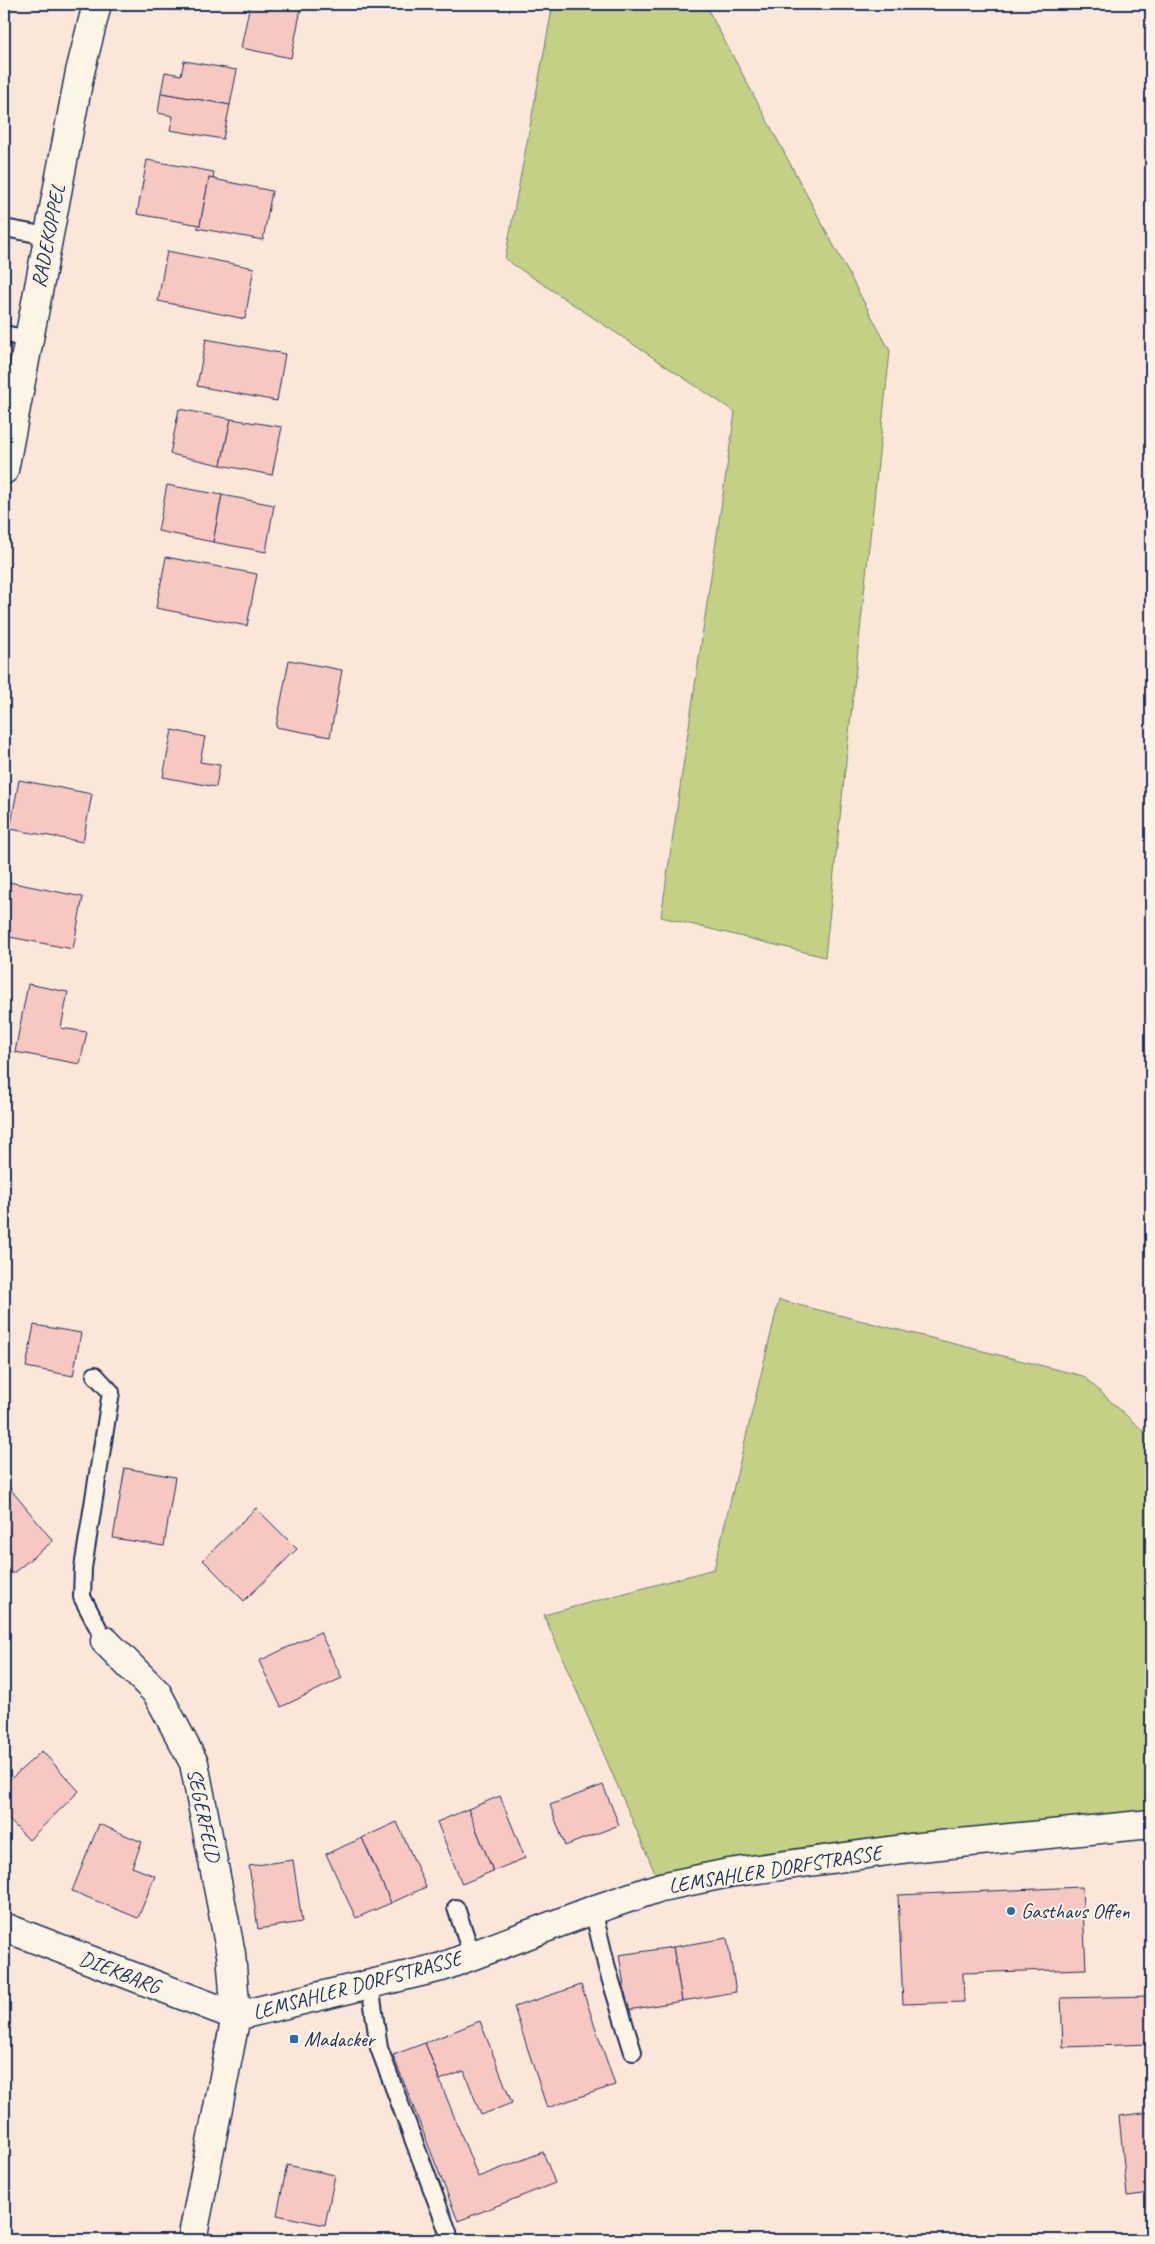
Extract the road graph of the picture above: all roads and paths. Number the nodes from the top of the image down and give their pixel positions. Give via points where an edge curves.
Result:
1 (97, 4) edge
2 (4, 228) edge
3 (48, 236) junction
4 (16, 337) edge
5 (4, 470) edge
6 (95, 1375) dead end
7 (106, 1641) joint
8 (1151, 1824) edge
9 (456, 1908) dead end
10 (593, 1910) junction
11 (4, 1927) edge
12 (472, 1955) junction
13 (370, 1984) junction
14 (236, 2016) junction
15 (633, 2052) dead end
16 (448, 2232) dead end
17 (192, 2240) edge

1 - 3 street, RADEKOPPEL via 80,72
2 - 3 lane
3 - 4 street, RADEKOPPEL
4 - 5 street, RADEKOPPEL
6 - 7 lane via 111,1392 83,1568 82,1597
7 - 14 street, SEGERFELD via 157,1693 194,1763 231,1954
8 - 10 street, LEMSAHLER DORFSTRASSE via 910,1848 729,1873 661,1888
9 - 12 lane
10 - 12 street, LEMSAHLER DORFSTRASSE
10 - 15 lane
11 - 14 street, DIEKBARG
12 - 13 street, LEMSAHLER DORFSTRASSE via 442,1967
13 - 14 street, LEMSAHLER DORFSTRASSE
13 - 16 lane via 379,2048
14 - 17 street

